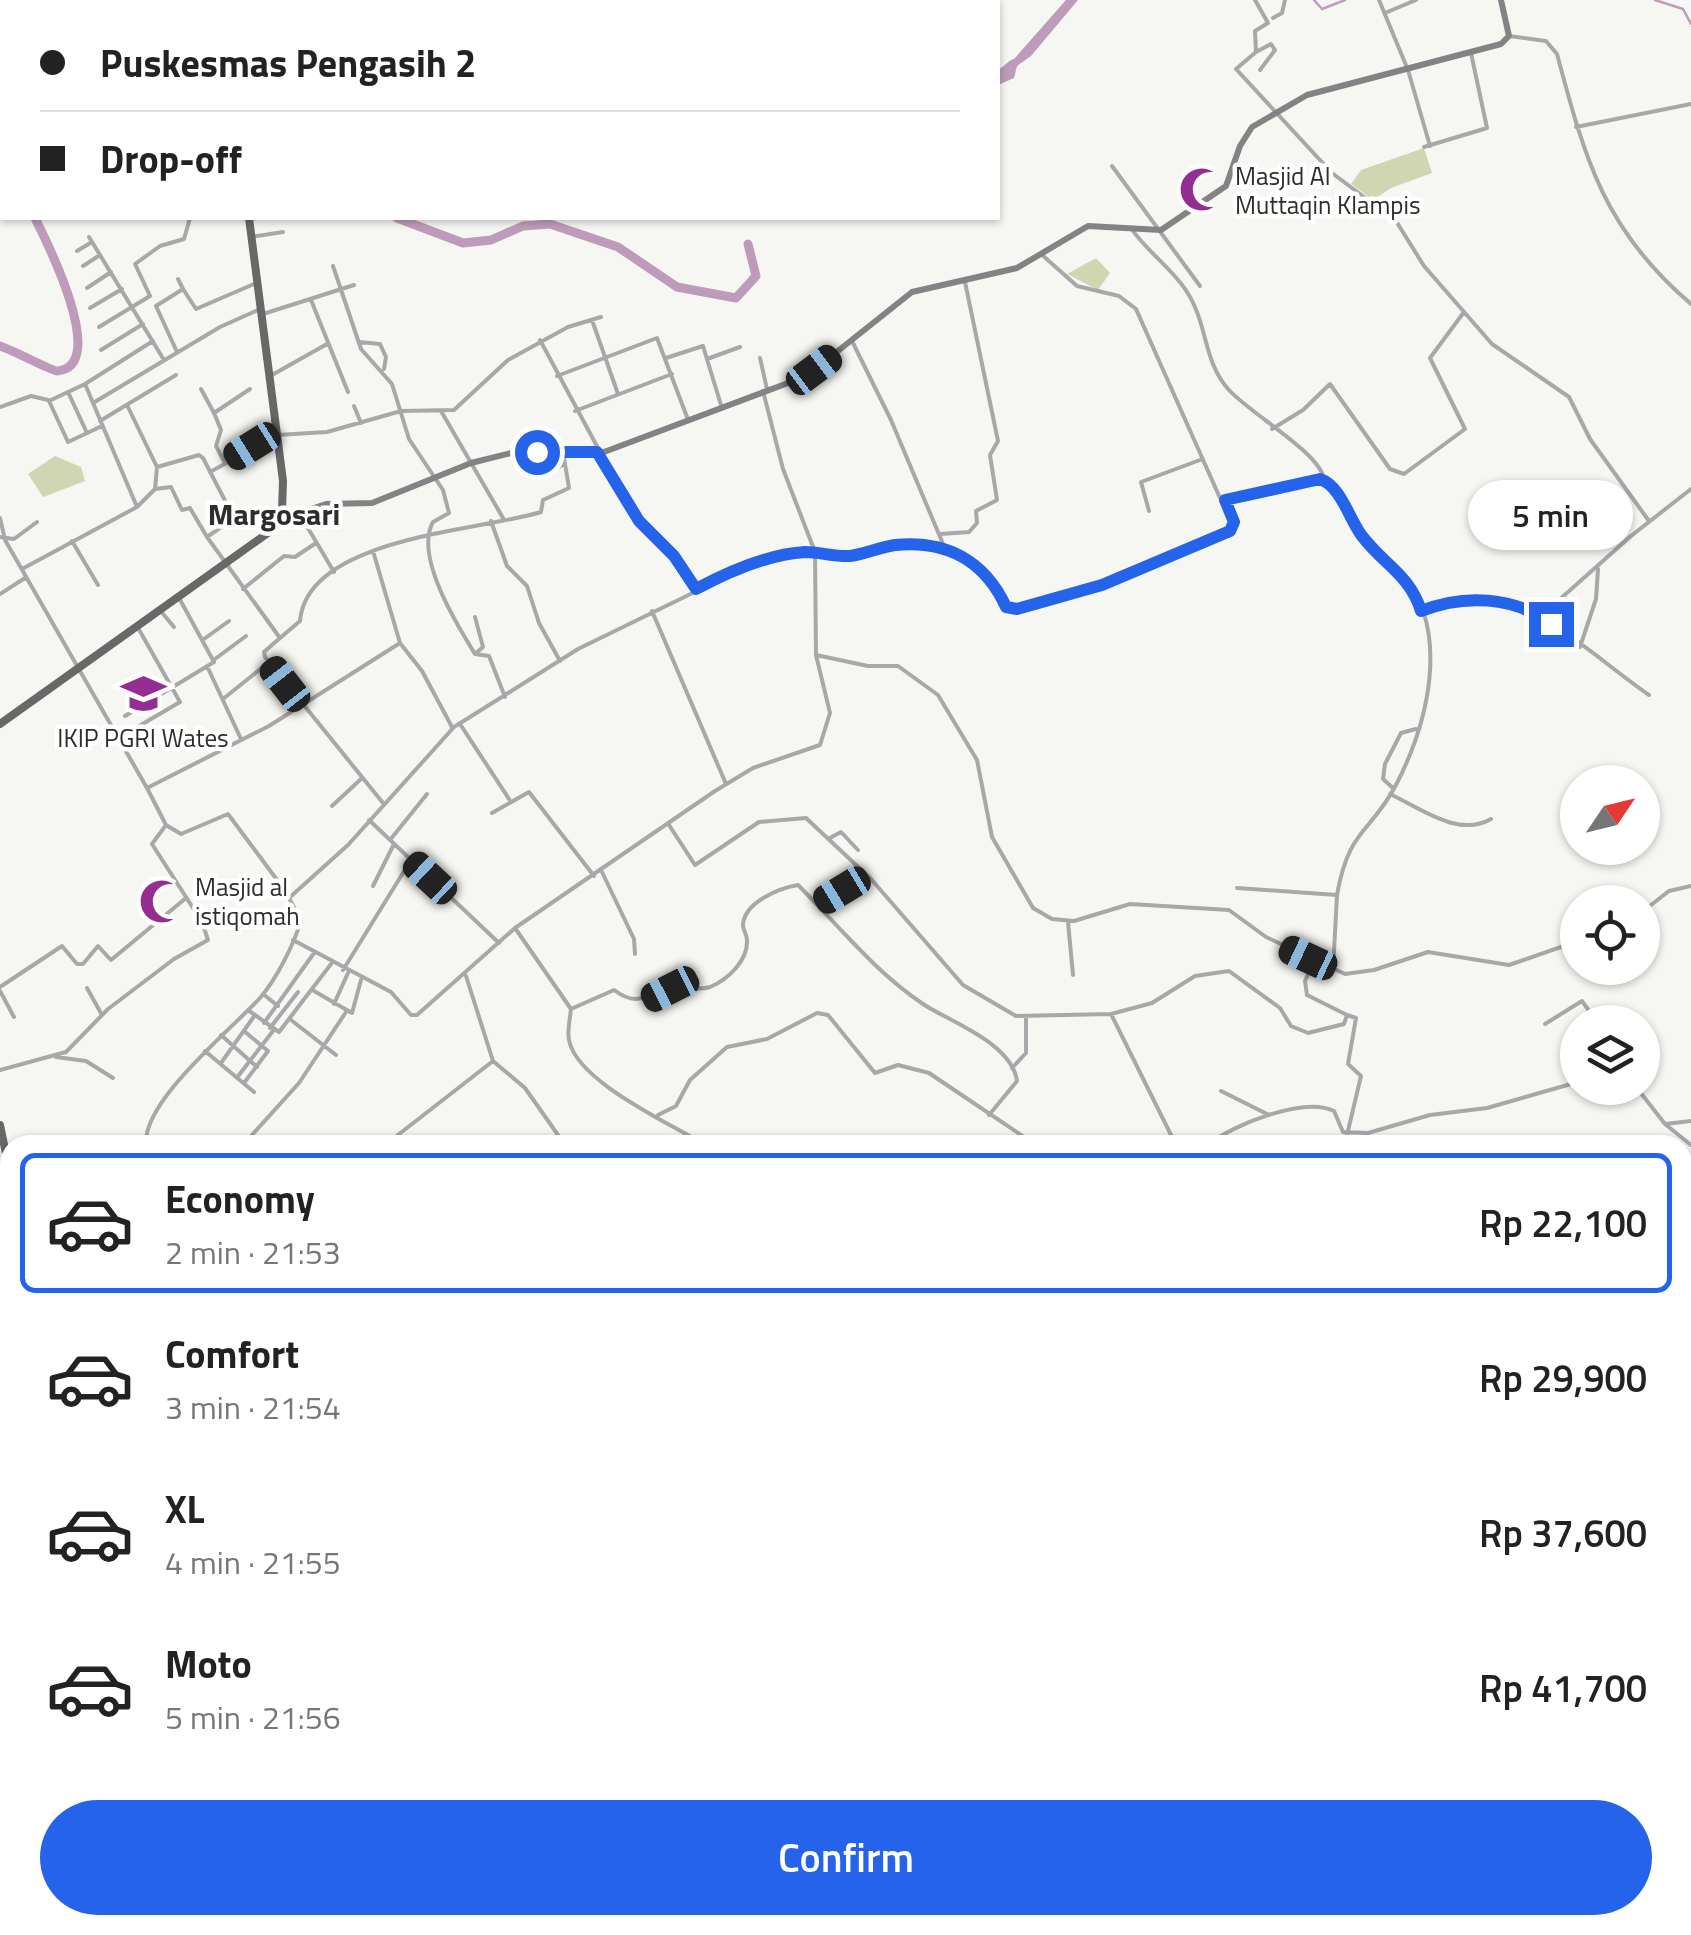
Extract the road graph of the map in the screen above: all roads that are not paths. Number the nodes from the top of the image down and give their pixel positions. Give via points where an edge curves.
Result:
1 (1255, 0) edge
2 (1285, 0) edge
3 (1379, 0) edge
4 (1416, 0) edge
5 (1502, 0) edge
6 (1385, 13) junction
7 (1273, 18) dead end
8 (1510, 36) junction
9 (1256, 52) junction
10 (1470, 54) junction
11 (1260, 70) dead end
12 (1408, 70) junction
13 (1691, 104) edge
14 (1273, 112) junction
15 (1576, 127) junction
16 (1112, 166) dead end
17 (189, 220) edge
18 (249, 220) edge
19 (1131, 228) junction
20 (1161, 230) junction
21 (283, 232) dead end
22 (251, 237) junction
23 (77, 251) dead end
24 (1041, 254) junction
25 (100, 255) junction
26 (83, 266) dead end
27 (333, 266) dead end
28 (111, 272) junction
29 (178, 279) dead end
30 (965, 280) junction
31 (254, 284) junction
32 (354, 285) dead end
33 (1200, 286) dead end
34 (87, 288) dead end
35 (122, 289) junction
36 (183, 290) junction
37 (342, 290) junction
38 (150, 296) junction
39 (310, 300) junction
40 (1691, 304) edge
41 (156, 306) junction
42 (133, 307) junction
43 (90, 308) dead end
44 (258, 312) junction
45 (1464, 312) junction
46 (600, 317) dead end
47 (592, 320) junction
48 (144, 324) junction
49 (99, 328) dead end
50 (540, 340) junction
51 (153, 341) junction
52 (852, 341) junction
53 (359, 342) junction
54 (327, 344) junction
55 (740, 347) dead end
56 (101, 350) dead end
57 (176, 352) junction
58 (606, 355) junction
59 (666, 358) junction
60 (760, 358) dead end
61 (707, 359) junction
62 (164, 360) junction
63 (383, 370) junction
64 (268, 374) junction
65 (672, 374) junction
66 (176, 375) dead end
67 (557, 376) junction
68 (84, 384) junction
69 (250, 388) dead end
70 (201, 389) dead end
71 (766, 390) junction
72 (68, 392) junction
73 (348, 392) dead end
74 (618, 394) junction
75 (49, 400) junction
76 (93, 404) junction
77 (127, 404) junction
78 (721, 405) junction
79 (354, 406) dead end
80 (0, 407) edge
81 (400, 411) junction
82 (441, 411) junction
83 (575, 411) junction
84 (214, 413) junction
85 (687, 417) junction
86 (101, 423) junction
87 (361, 424) junction
88 (1272, 429) junction
89 (87, 433) junction
90 (277, 435) junction
91 (563, 452) junction
92 (597, 452) junction
93 (1200, 460) junction
94 (225, 463) junction
95 (471, 463) junction
96 (566, 463) junction
97 (157, 466) junction
98 (210, 472) junction
99 (546, 473) dead end
100 (436, 477) junction
101 (1324, 480) junction
102 (155, 490) junction
103 (1691, 490) edge
104 (1225, 500) junction
105 (137, 507) junction
106 (282, 511) junction
107 (1149, 511) dead end
108 (299, 513) junction
109 (0, 518) edge
110 (503, 518) junction
111 (491, 521) junction
112 (1649, 521) junction
113 (37, 522) dead end
114 (940, 534) junction
115 (428, 535) junction
116 (2, 536) edge
117 (207, 537) junction
118 (72, 541) junction
119 (316, 543) junction
120 (946, 550) junction
121 (373, 551) junction
122 (815, 552) junction
123 (224, 563) junction
124 (1597, 566) junction
125 (20, 570) junction
126 (334, 572) junction
127 (25, 578) junction
128 (98, 585) dead end
129 (696, 589) junction
130 (242, 590) junction
131 (0, 594) edge
132 (178, 596) junction
133 (159, 609) junction
134 (652, 611) junction
135 (1421, 611) junction
136 (1541, 616) junction
137 (475, 617) dead end
138 (228, 621) dead end
139 (137, 625) junction
140 (174, 627) dead end
141 (246, 636) dead end
142 (280, 638) junction
143 (204, 640) junction
144 (400, 643) junction
145 (1580, 647) junction
146 (475, 654) junction
147 (816, 654) junction
148 (215, 659) junction
149 (560, 661) junction
150 (269, 662) junction
151 (208, 666) junction
152 (77, 670) junction
153 (172, 685) junction
154 (1649, 695) dead end
155 (505, 697) junction
156 (223, 699) junction
157 (302, 705) junction
158 (125, 716) dead end
159 (0, 724) edge
160 (460, 724) junction
161 (453, 728) junction
162 (1417, 728) junction
163 (118, 738) junction
164 (241, 740) junction
165 (361, 779) junction
166 (726, 784) junction
167 (146, 788) junction
168 (1393, 788) junction
169 (427, 794) dead end
170 (1390, 794) junction
171 (509, 799) junction
172 (383, 803) junction
173 (332, 806) dead end
174 (492, 813) dead end
175 (1491, 819) dead end
176 (369, 820) junction
177 (166, 825) junction
178 (669, 825) junction
179 (826, 840) junction
180 (392, 842) junction
181 (858, 850) dead end
182 (411, 860) junction
183 (601, 871) junction
184 (594, 876) junction
185 (867, 876) junction
186 (373, 886) dead end
187 (1691, 886) edge
188 (1236, 888) dead end
189 (1337, 895) junction
190 (186, 898) junction
191 (289, 898) junction
192 (1660, 899) edge
193 (818, 905) junction
194 (1068, 922) junction
195 (515, 928) junction
196 (294, 940) junction
197 (499, 944) junction
198 (1560, 947) edge
199 (314, 954) junction
200 (636, 954) dead end
201 (1314, 961) junction
202 (332, 964) junction
203 (345, 971) junction
204 (1333, 971) junction
205 (1073, 975) dead end
206 (466, 976) junction
207 (361, 980) junction
208 (88, 988) dead end
209 (291, 988) junction
210 (0, 989) edge
211 (298, 992) junction
212 (314, 992) junction
213 (263, 994) junction
214 (308, 998) junction
215 (334, 1004) junction
216 (278, 1006) junction
217 (571, 1008) junction
218 (248, 1010) junction
219 (346, 1012) junction
220 (102, 1014) junction
221 (1112, 1014) junction
222 (1346, 1015) junction
223 (1560, 1015) edge
224 (255, 1016) junction
225 (14, 1017) dead end
226 (1026, 1018) junction
227 (290, 1020) junction
228 (264, 1024) junction
229 (1545, 1024) dead end
230 (271, 1030) junction
231 (244, 1031) junction
232 (221, 1035) junction
233 (262, 1045) junction
234 (233, 1046) junction
235 (326, 1047) junction
236 (205, 1051) junction
237 (336, 1055) dead end
238 (56, 1057) junction
239 (250, 1060) junction
240 (493, 1062) junction
241 (221, 1063) junction
242 (257, 1067) junction
243 (1012, 1068) junction
244 (0, 1070) edge
245 (237, 1076) junction
246 (114, 1078) dead end
247 (244, 1083) junction
248 (1560, 1088) edge
249 (1221, 1091) dead end
250 (254, 1092) dead end
251 (1650, 1105) edge
252 (1269, 1114) junction
253 (658, 1115) junction
254 (989, 1115) junction
255 (1691, 1121) edge
256 (1665, 1124) junction
257 (145, 1135) edge
258 (251, 1135) edge
259 (398, 1135) edge
260 (558, 1135) edge
261 (689, 1135) edge
262 (1020, 1135) edge
263 (1171, 1135) edge
264 (1228, 1135) edge
265 (1347, 1135) junction
266 (1679, 1135) edge
267 (1510, 1935) edge
268 (1534, 1935) edge

1 - 9 street via 1268,21 1255,31
2 - 7 street
3 - 6 street
4 - 6 street
5 - 8 street
6 - 12 street
8 - 10 street
8 - 15 street via 1552,46
9 - 11 street via 1274,46
9 - 14 street via 1235,66
10 - 12 street
10 - 12 street via 1487,128 1427,146
12 - 14 street via 1307,96
13 - 15 street
14 - 20 street via 1243,138 1226,186
14 - 45 street via 1332,173 1387,211
15 - 40 street via 1611,214
16 - 20 street
17 - 38 street via 184,239 136,264
18 - 22 main road
19 - 20 street
19 - 24 street via 1088,226
19 - 88 street via 1187,291 1216,374
20 - 33 street
21 - 22 street
22 - 31 main road
23 - 25 street via 90,239
24 - 30 street via 1018,268
24 - 93 street via 1077,286 1136,308
25 - 26 street
25 - 28 street
27 - 37 street
28 - 34 street
28 - 35 street
29 - 36 street
30 - 52 street via 902,297
30 - 114 street via 998,441 990,455 997,500 976,511 969,532
31 - 36 street via 196,309
31 - 44 main road
32 - 37 street
35 - 42 street
35 - 43 street
36 - 41 street
37 - 39 street
37 - 53 street
38 - 41 street
38 - 42 street
39 - 44 street
39 - 54 street
41 - 57 street
42 - 48 street
42 - 49 street
44 - 57 street
44 - 64 main road
45 - 88 street via 1430,358 1465,429 1404,474 1390,469 1330,384
45 - 112 street via 1492,344 1569,397 1590,439
46 - 47 street
47 - 50 street
47 - 58 street
48 - 51 street
48 - 56 street
50 - 67 street
50 - 82 street via 497,369 457,409
51 - 62 street
51 - 68 street
52 - 71 street via 814,370
52 - 114 street
53 - 63 street via 369,362
53 - 63 street via 380,344
54 - 64 street
54 - 73 street
55 - 61 street
57 - 62 street
58 - 59 street via 658,338
58 - 67 street
58 - 74 street
59 - 61 street via 703,346
59 - 65 street
60 - 71 street
61 - 78 street
62 - 76 street
63 - 81 street
64 - 90 main road
65 - 74 street
65 - 85 street
66 - 77 street
67 - 83 street
68 - 72 street
68 - 76 street
69 - 84 street
70 - 84 street
71 - 78 street
71 - 122 street via 783,468
72 - 75 street
72 - 89 street
74 - 83 street
75 - 80 street via 31,396
75 - 89 street via 68,442
76 - 86 street
77 - 86 street
77 - 97 street
78 - 85 street
79 - 87 street
81 - 82 street
81 - 87 street
81 - 100 street via 409,439
82 - 95 street
83 - 92 street
84 - 94 street via 221,430 216,446
85 - 92 street
86 - 89 street
86 - 105 street
87 - 90 street
88 - 101 street via 1301,448
90 - 94 street
90 - 106 main road
91 - 92 street
91 - 95 street via 515,452
91 - 96 street
92 - 129 street via 639,521
93 - 104 street
93 - 107 street via 1141,482
94 - 98 street
95 - 100 street
95 - 110 street
96 - 99 street
96 - 110 street via 570,488 542,500 545,508 538,514
97 - 98 street via 200,455
97 - 102 street
98 - 117 street via 234,518
100 - 108 street via 372,503 326,504
100 - 115 street via 450,510
101 - 104 street
101 - 135 street via 1360,534 1404,576
102 - 105 street
102 - 117 street via 171,487
103 - 112 street
104 - 120 street via 1234,522 1230,531 1102,585 1017,609 1006,607 989,574 973,560
105 - 118 street
106 - 108 street
106 - 123 main road via 272,530
108 - 119 street
109 - 116 street
110 - 111 street
111 - 115 street
111 - 149 street via 507,566 527,586
112 - 124 street
113 - 116 street via 14,539
114 - 120 street
115 - 121 street
115 - 146 street via 440,592
116 - 125 street
117 - 123 street
118 - 125 street
118 - 128 street
119 - 126 street
119 - 130 street via 296,558 284,556
120 - 122 street via 895,545 849,556
121 - 126 street
121 - 144 street
122 - 129 street via 754,564
122 - 147 street
123 - 130 street
123 - 132 main road
124 - 136 street
124 - 145 street via 1596,599
125 - 127 street
126 - 142 street via 303,602 299,624
127 - 131 street
127 - 152 street
129 - 134 street
130 - 142 street
132 - 133 main road
132 - 143 street
133 - 139 main road
133 - 140 street
134 - 149 street
134 - 166 street
135 - 136 street via 1456,602 1503,602
135 - 162 street via 1431,656
136 - 145 street
137 - 146 street via 483,646
138 - 143 street
139 - 152 main road
139 - 153 street
141 - 148 street
142 - 150 street via 264,652
143 - 148 street
144 - 157 street
144 - 161 street
145 - 154 street
146 - 155 street via 489,656
147 - 166 street via 830,713 822,742
147 - 194 street via 898,666 938,695 978,760 992,837 1036,911
148 - 151 street
149 - 155 street
150 - 156 street
150 - 157 street
151 - 153 street
151 - 156 street
152 - 159 main road
152 - 163 street
153 - 158 street
153 - 163 street via 178,704
155 - 160 street
156 - 164 street
157 - 164 street
157 - 165 street
160 - 161 street
160 - 171 street
161 - 172 street
162 - 168 street
162 - 168 street via 1401,733 1385,764 1383,780
163 - 167 street
164 - 167 street
165 - 172 street
165 - 173 street
166 - 178 street
167 - 177 street
168 - 170 street
169 - 180 street
170 - 175 street via 1437,818 1474,826
170 - 189 street via 1346,851
171 - 174 street
171 - 184 street via 532,794
172 - 176 street
176 - 180 street
176 - 191 street
177 - 190 street via 152,844
177 - 191 street via 181,834 228,814
178 - 179 street via 695,865 771,818 806,818
178 - 183 street
179 - 181 street via 840,832
179 - 185 street
180 - 182 street
180 - 186 street
182 - 197 street
182 - 203 street
183 - 184 street
183 - 200 street
184 - 195 street
185 - 193 street
185 - 226 street via 966,988
187 - 192 street
188 - 189 street
189 - 204 street
190 - 210 street via 111,960 98,946 77,964 62,946
190 - 220 street via 208,940
191 - 196 street via 301,918
193 - 217 street via 798,886 760,900 743,924 746,950 734,971 708,988 670,989 647,1001 614,990
193 - 243 street via 905,990 974,1030
194 - 201 street via 1130,904 1228,910
194 - 205 street
195 - 197 street
195 - 217 street
196 - 199 street
196 - 213 street
197 - 206 street
198 - 204 street via 1509,965 1428,952 1359,974
199 - 202 street
199 - 209 street
201 - 204 street
201 - 222 street via 1307,995
202 - 203 street
202 - 212 street
203 - 207 street
203 - 215 street
206 - 207 street via 413,1016 392,992
206 - 240 street
207 - 219 street via 355,1010
208 - 220 street
209 - 211 street
209 - 216 street
210 - 225 street
211 - 214 street
211 - 230 street
212 - 214 street
212 - 215 street
213 - 216 street
213 - 218 street
214 - 227 street
215 - 219 street
216 - 228 street
217 - 253 street via 574,1054 601,1082
218 - 224 street
218 - 232 street
219 - 235 street
220 - 238 street
221 - 222 street via 1152,1003 1195,976 1229,970 1280,1008 1291,1026 1308,1033 1344,1024
221 - 226 street
221 - 263 street
222 - 265 street via 1356,1018 1348,1064 1361,1076
223 - 229 street
224 - 228 street
224 - 231 street
226 - 243 street via 1026,1053
227 - 230 street via 279,1032
227 - 235 street
228 - 230 street
230 - 233 street
231 - 233 street
231 - 234 street
232 - 234 street
232 - 236 street
233 - 239 street
233 - 242 street via 268,1052
234 - 239 street
234 - 241 street
235 - 237 street
235 - 258 street
236 - 241 street
236 - 257 street
238 - 244 street
238 - 246 street via 86,1061
239 - 242 street
239 - 245 street
240 - 259 street
240 - 260 street via 525,1088
241 - 245 street
242 - 247 street
243 - 254 street via 1017,1081
245 - 247 street
247 - 250 street
248 - 265 street
249 - 252 street
251 - 256 street
252 - 264 street
252 - 265 street via 1324,1107 1334,1111
253 - 254 street via 676,1106 690,1080 727,1047 767,1039 817,1013 828,1014 875,1073 898,1065 928,1073
253 - 261 street
254 - 262 street
255 - 256 street
256 - 266 street
267 - 268 street

